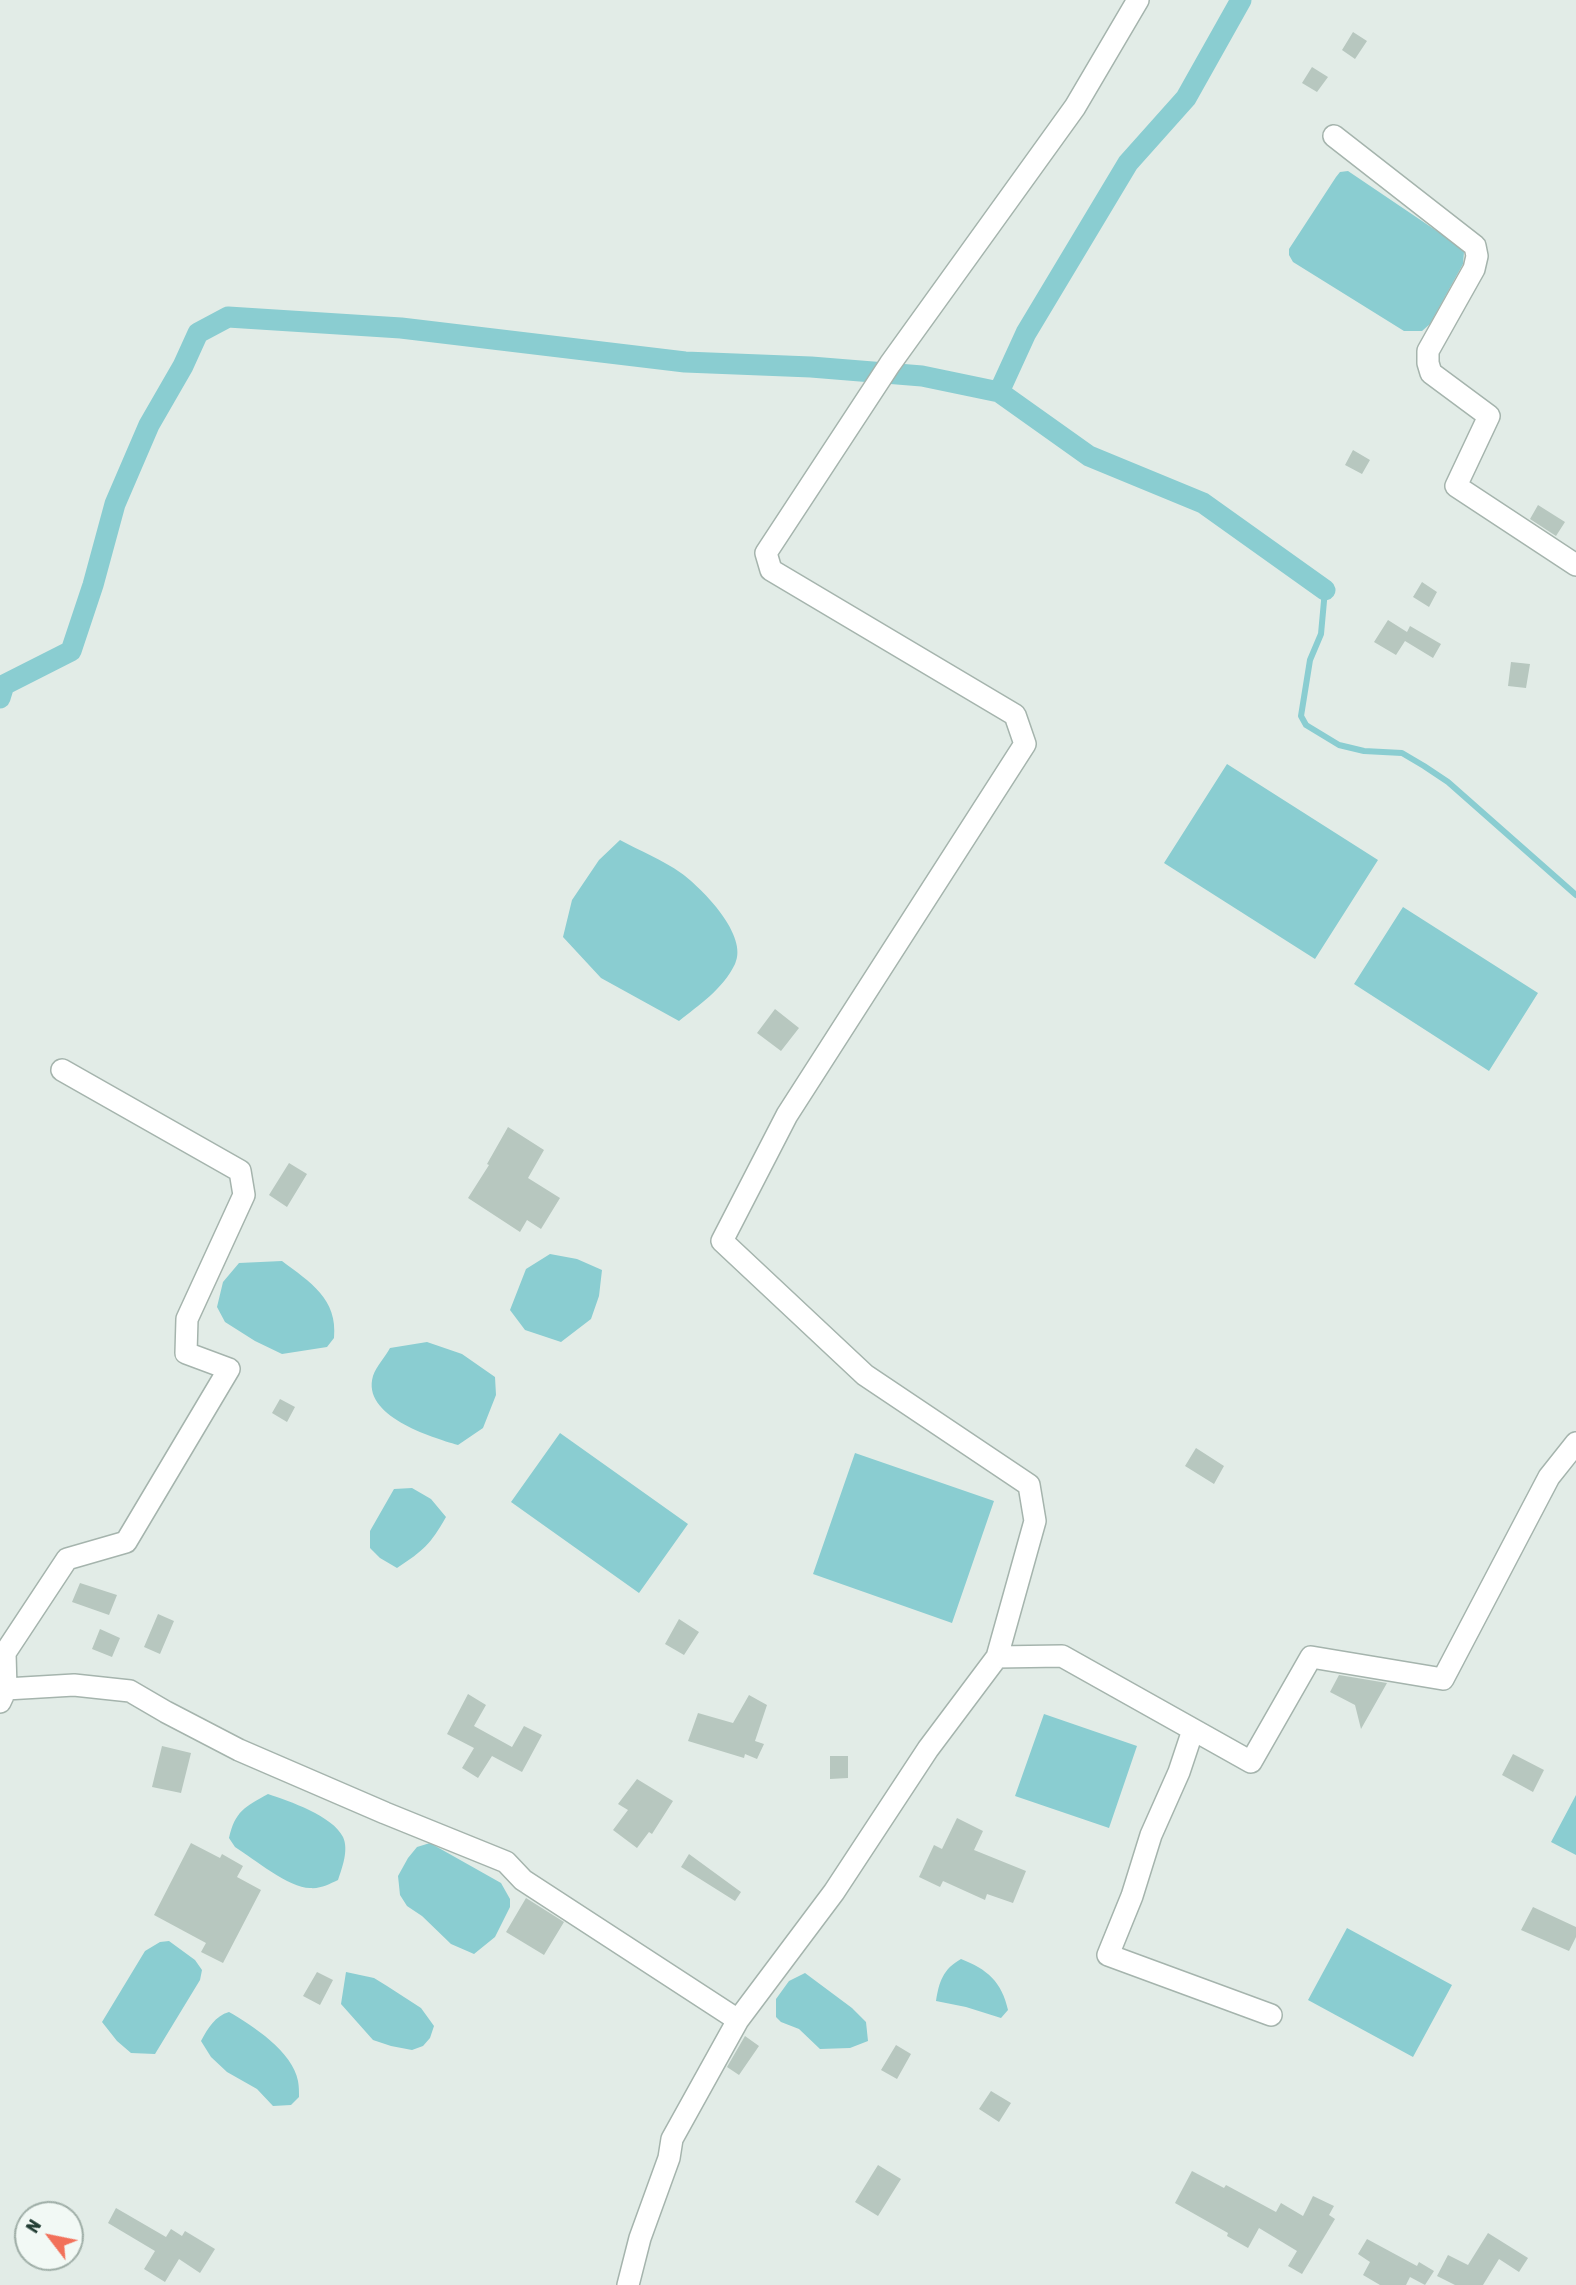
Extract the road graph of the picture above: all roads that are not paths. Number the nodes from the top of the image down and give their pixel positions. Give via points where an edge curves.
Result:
1 (1138, 0) edge
2 (1335, 136) dead end
3 (1576, 565) edge
4 (62, 1070) dead end
5 (1576, 1443) edge
6 (997, 1657) junction
7 (3, 1695) edge
8 (1193, 1730) junction
9 (1271, 2015) dead end
10 (738, 2020) junction
11 (628, 2285) edge

1 - 6 street via 1075,107 890,363 766,553 771,570 1015,715 1025,744 787,1115 722,1241 865,1375 1030,1485 1035,1521
2 - 3 street via 1475,246 1474,269 1428,351 1431,373 1489,416 1457,486
4 - 7 street via 240,1171 244,1195 187,1319 186,1353 229,1369 126,1542 67,1559 5,1653
5 - 8 street via 1549,1477 1443,1679 1311,1657 1251,1762
6 - 8 street via 1062,1656
6 - 10 street via 928,1749 834,1892
7 - 10 street via 74,1685 130,1690 239,1750 506,1862 523,1880
8 - 9 street via 1108,1955
10 - 11 street via 672,2139

